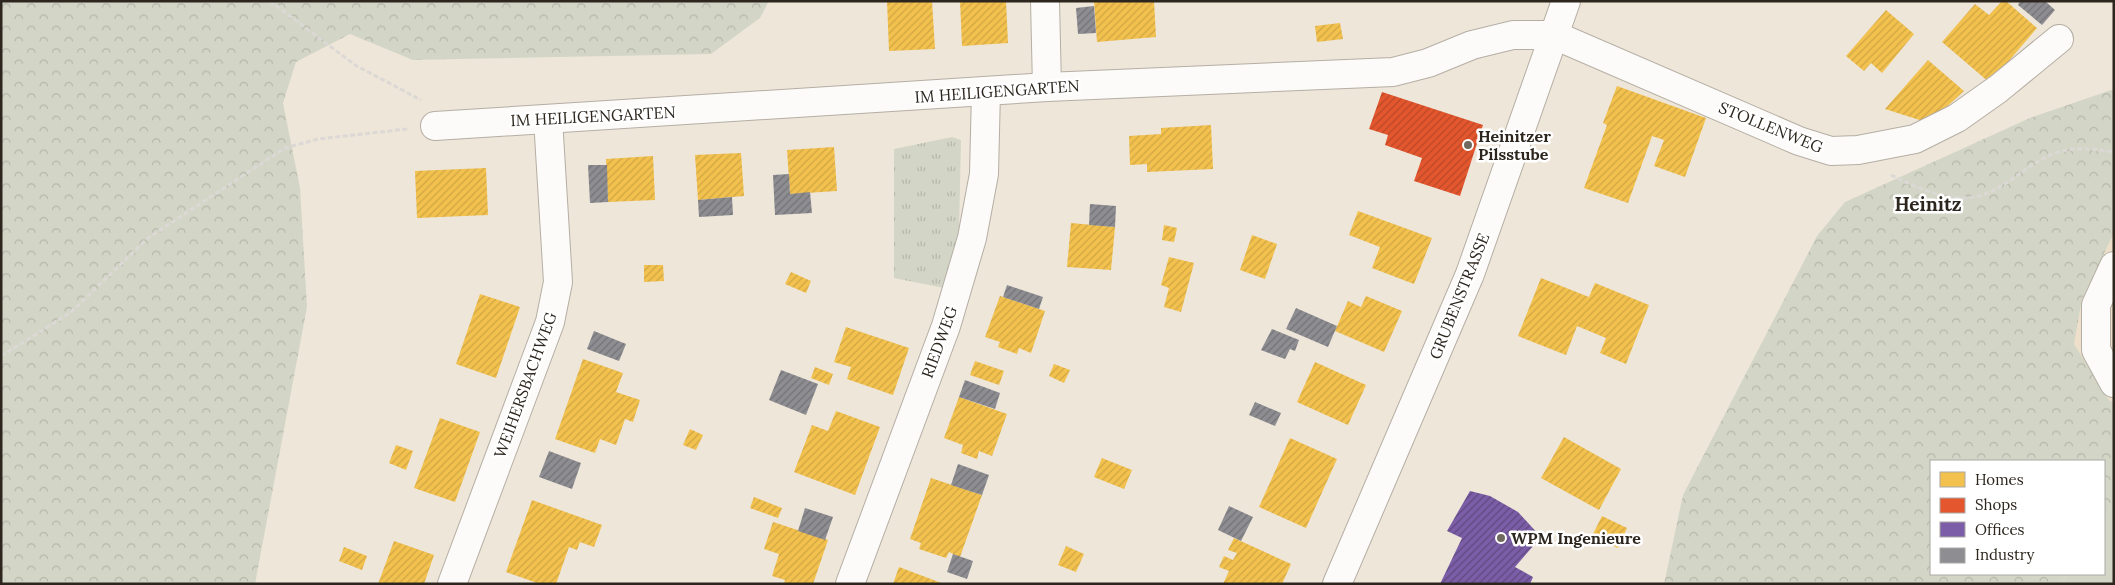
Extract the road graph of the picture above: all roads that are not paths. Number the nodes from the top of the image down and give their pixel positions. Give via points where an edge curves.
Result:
1 (1044, 1) edge
2 (1566, 1) edge
3 (1554, 35) junction
4 (2059, 39) dead end
5 (1047, 87) junction
6 (986, 91) junction
7 (548, 119) junction
8 (435, 126) road end
9 (2114, 266) edge
10 (2114, 383) edge
11 (452, 584) edge
12 (850, 584) edge
13 (1336, 584) edge

1 - 5 street
2 - 3 street, GRUBENSTRASSE
3 - 4 street, STOLLENWEG via 1799,141 1831,151 1858,150 1915,139 1957,118
3 - 5 street, IM HEILIGENGARTEN via 1513,35 1472,45 1428,63 1393,72
3 - 13 street, GRUBENSTRASSE via 1470,274
5 - 6 street, IM HEILIGENGARTEN
6 - 7 street, IM HEILIGENGARTEN
6 - 12 street, RIEDWEG via 984,174 972,238 946,326
7 - 8 street, IM HEILIGENGARTEN
7 - 11 street, WEIHERSBACHWEG via 558,282 550,322
9 - 10 street via 2096,305 2096,350

